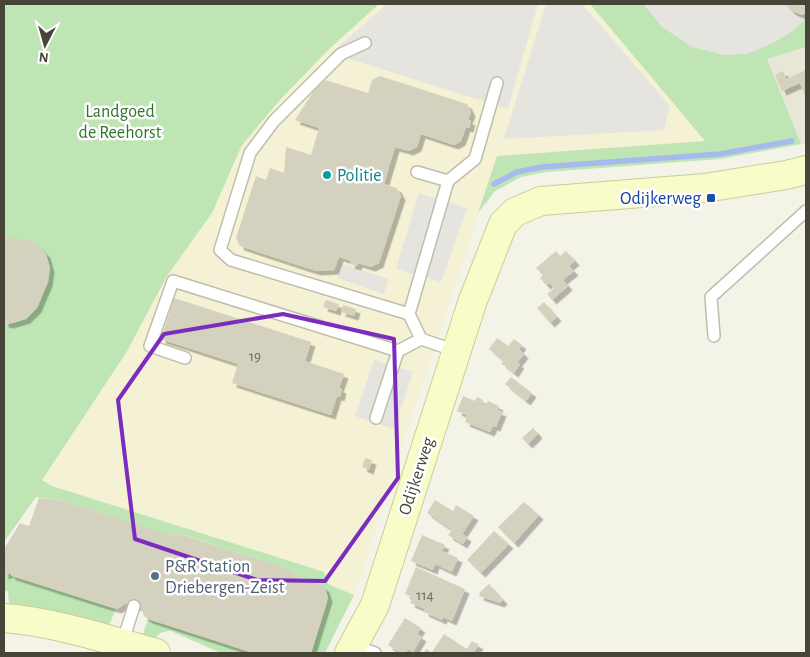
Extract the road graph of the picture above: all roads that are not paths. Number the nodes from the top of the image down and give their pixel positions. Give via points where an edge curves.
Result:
1 (365, 43) dead end
2 (497, 83) dead end
3 (806, 170) edge
4 (417, 172) dead end
5 (448, 180) junction
6 (806, 212) edge
7 (409, 314) junction
8 (714, 336) dead end
9 (421, 339) junction
10 (398, 351) junction
11 (456, 351) junction
12 (185, 358) dead end
13 (376, 418) dead end
14 (134, 606) dead end
15 (4, 618) edge
16 (122, 644) junction
17 (359, 651) edge
18 (156, 653) edge

1 - 7 lane via 341,54 274,121 250,153 220,250 231,260
2 - 5 lane via 475,159
3 - 11 street, Odijkerweg via 705,188 542,201 515,212 503,224
4 - 5 lane
5 - 7 lane
6 - 8 lane via 711,297
7 - 9 lane
9 - 10 lane
9 - 11 lane
10 - 12 lane via 173,281 150,346
10 - 13 lane
11 - 17 street, Odijkerweg
14 - 16 lane
15 - 16 street
16 - 18 street

